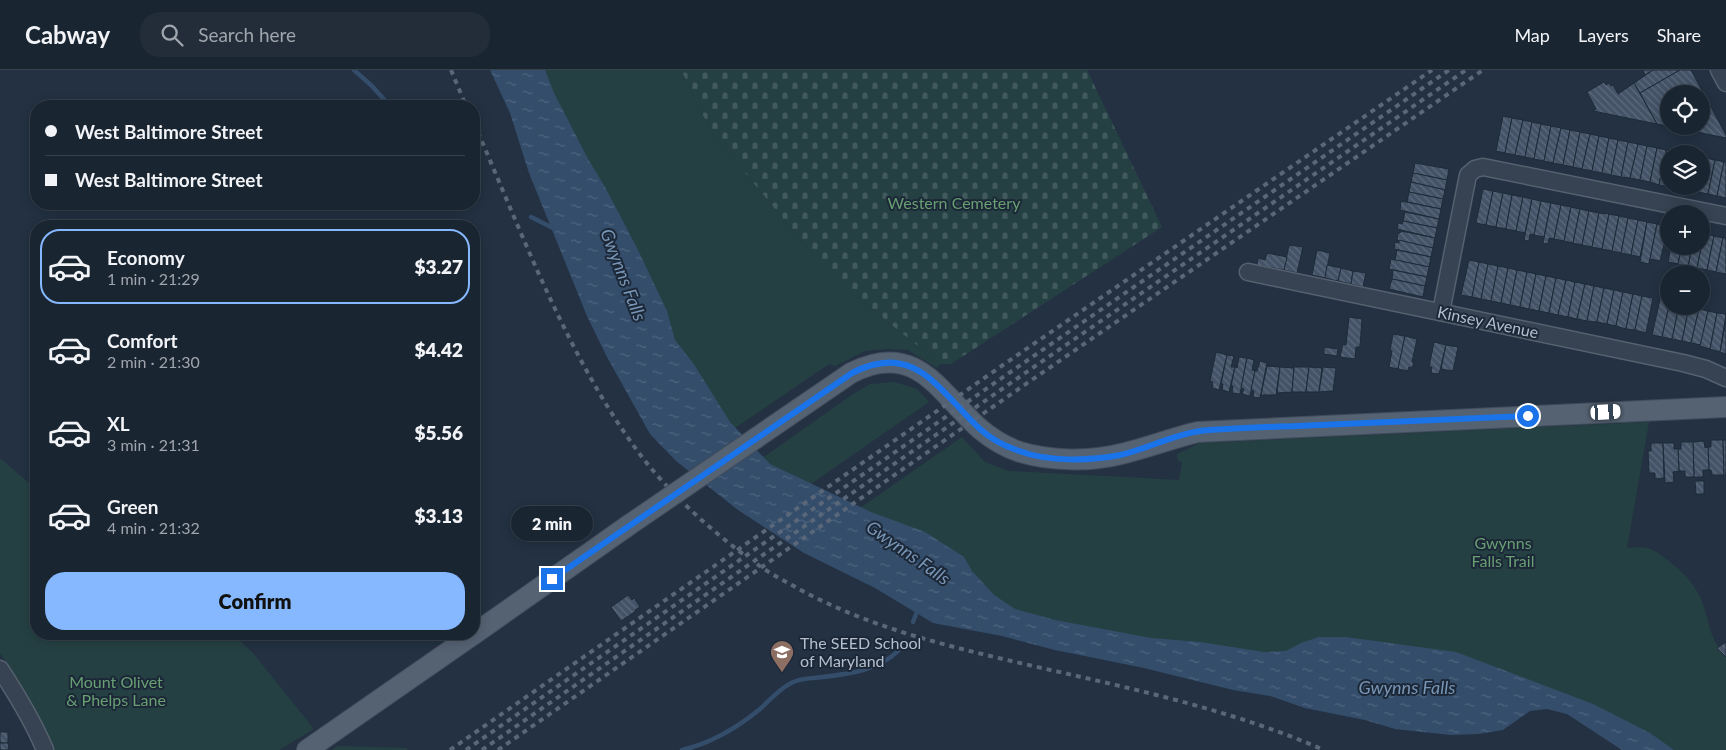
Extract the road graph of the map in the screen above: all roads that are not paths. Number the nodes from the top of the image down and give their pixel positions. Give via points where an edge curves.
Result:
1 (1719, 70) edge
2 (1726, 83) edge
3 (1726, 216) edge
4 (1248, 272) dead end
5 (1441, 312) junction
6 (1726, 378) edge
7 (1726, 407) edge
8 (480, 630) edge
9 (465, 640) edge
10 (0, 669) edge
11 (45, 750) edge
12 (307, 750) edge

1 - 2 street
3 - 5 street via 1483,167 1475,169 1468,175
4 - 5 street, Kinsey Avenue
5 - 6 street, Kinsey Avenue via 1698,367
7 - 8 main road, bridge via 1198,432 1120,455 1066,458 1020,452 1000,444 980,429 931,378 914,368 881,363 852,373
9 - 12 main road
10 - 11 street via 26,710

